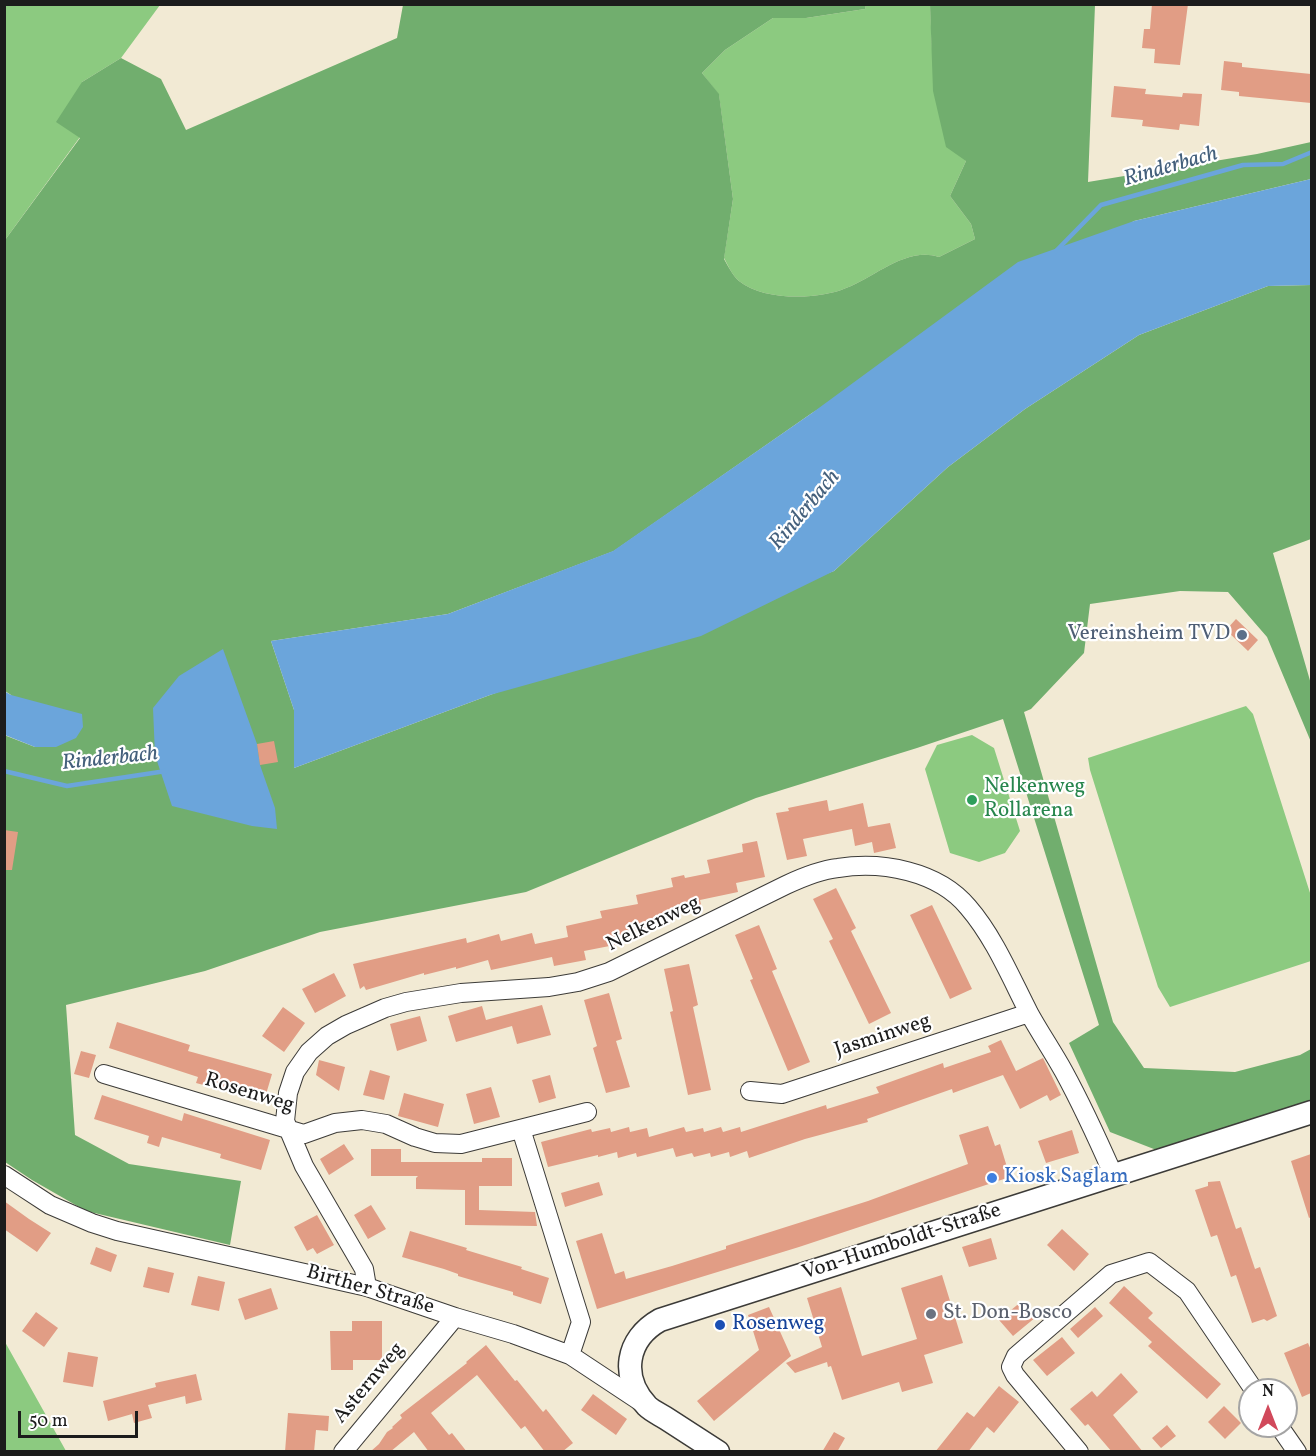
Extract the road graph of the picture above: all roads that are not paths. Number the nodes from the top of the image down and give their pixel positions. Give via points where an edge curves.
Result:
1 (1029, 1013) junction
2 (104, 1074) dead end
3 (750, 1090) dead end
4 (587, 1112) dead end
5 (1311, 1112) edge
6 (521, 1129) junction
7 (287, 1130) junction
8 (1113, 1174) junction
9 (4, 1175) edge
10 (367, 1287) junction
11 (455, 1317) junction
12 (570, 1355) junction
13 (1246, 1378) edge
14 (648, 1407) junction
15 (1287, 1438) edge
16 (343, 1452) edge
17 (718, 1452) edge
18 (1079, 1452) edge
19 (1297, 1452) edge

1 - 3 street, Jasminweg via 782,1094
1 - 7 street, Nelkenweg via 977,917 953,893 924,876 904,871 837,868 786,885 609,972 578,982 433,996 386,1008 346,1025 309,1052 295,1072 285,1108
1 - 8 street, Nelkenweg via 1064,1072
2 - 7 street, Rosenweg
4 - 6 street, Rosenweg
5 - 8 street, Von-Humboldt-Straße
6 - 7 street, Rosenweg via 461,1144 435,1143 386,1124 362,1120 335,1123 304,1134
6 - 12 street via 581,1322
7 - 10 street, Nelkenweg via 364,1269
8 - 14 street, Von-Humboldt-Straße via 660,1320 647,1328 630,1355 637,1391
9 - 10 street, Birther Straße via 50,1205 100,1226
10 - 11 street, Birther Straße
11 - 12 street, Birther Straße
11 - 16 street, Asternweg
12 - 14 street, Birther Straße
13 - 18 street via 1187,1291 1149,1262 1111,1274 1016,1356 1011,1367
14 - 17 street, Birther Straße
15 - 19 street

